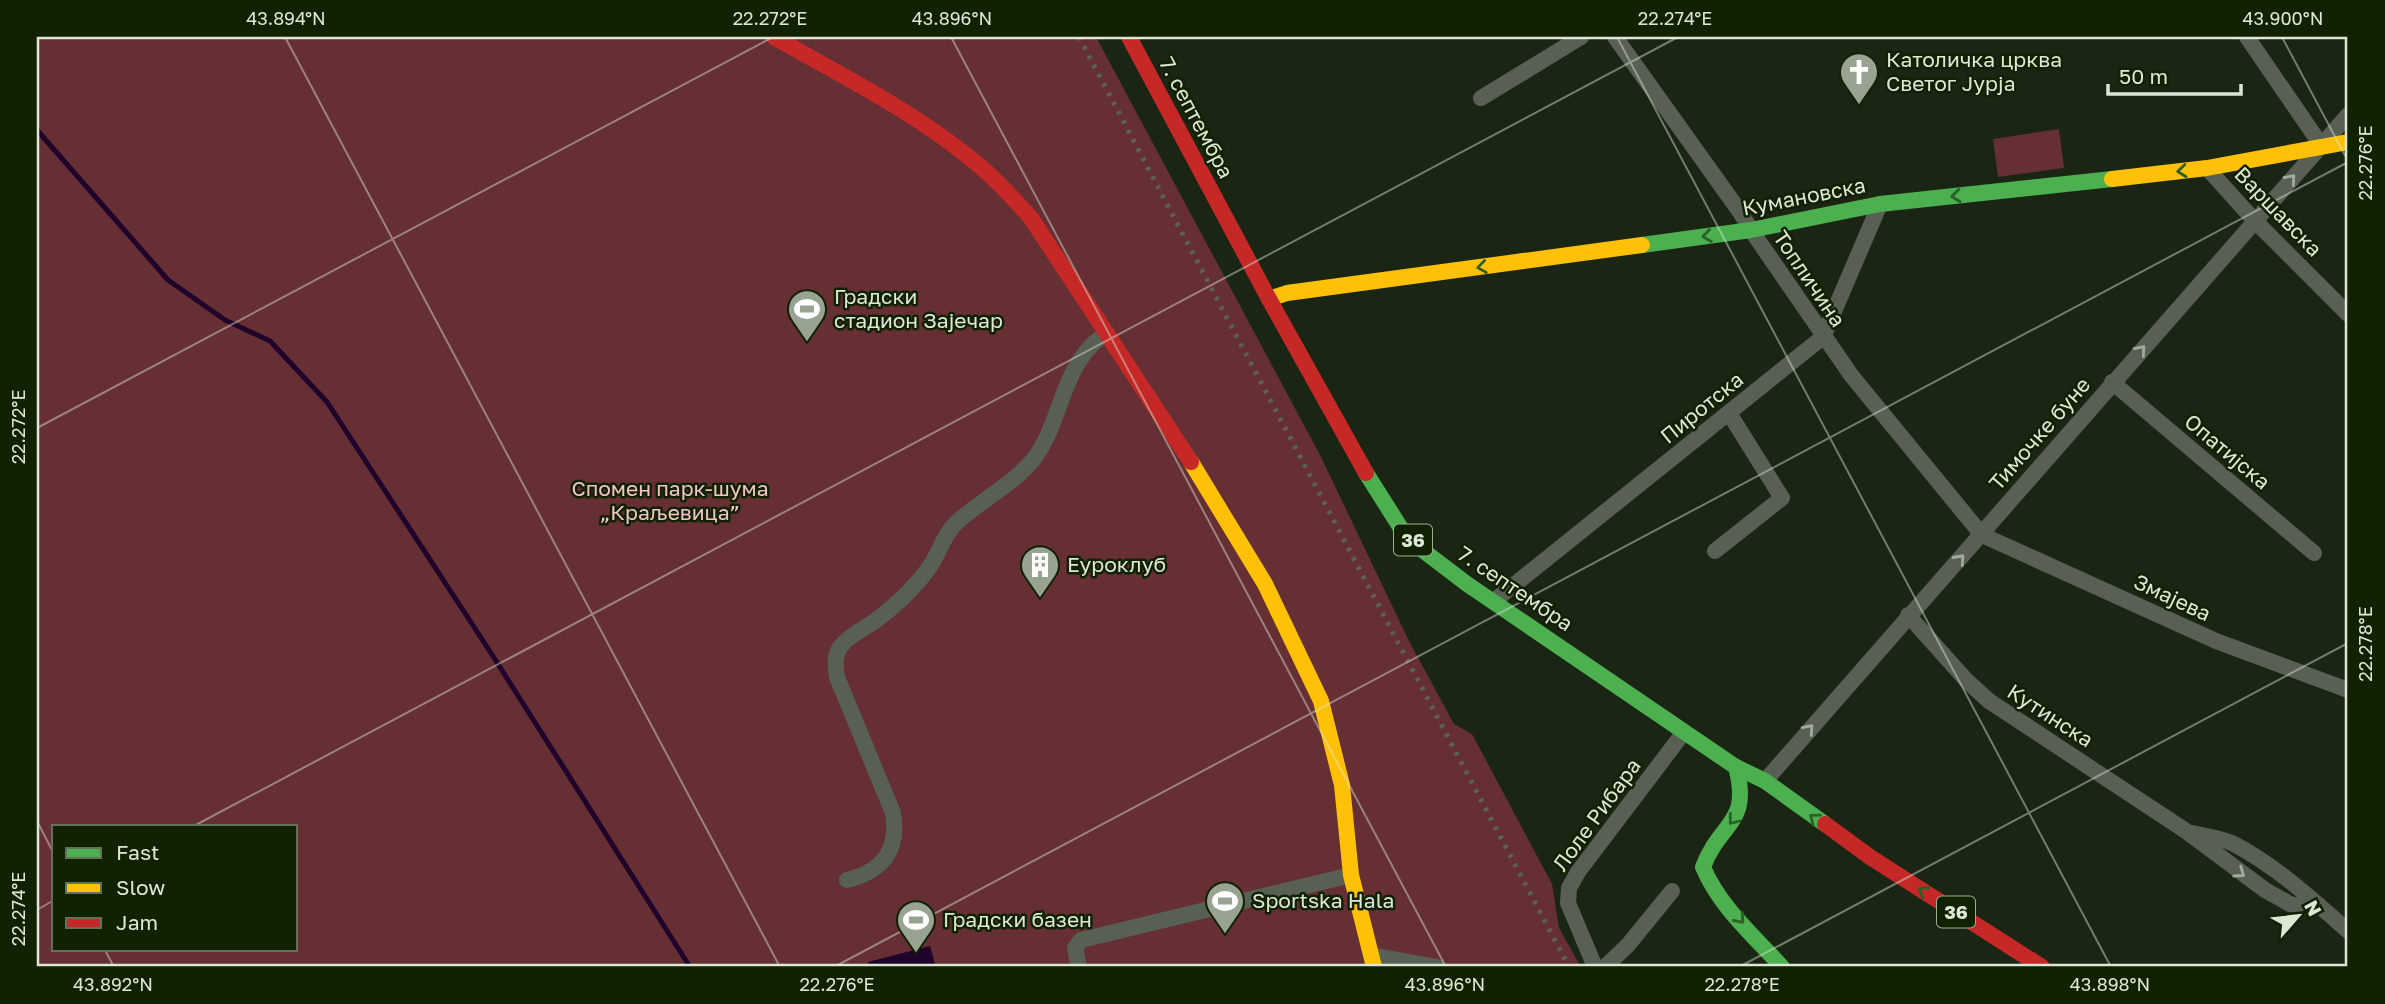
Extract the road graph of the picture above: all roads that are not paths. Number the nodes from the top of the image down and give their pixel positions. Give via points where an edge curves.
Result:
1 (774, 37) edge
2 (1129, 37) edge
3 (1581, 37) edge
4 (1615, 37) edge
5 (2247, 37) edge
6 (1481, 98) dead end
7 (2348, 115) edge
8 (2348, 142) edge
9 (2321, 145) junction
10 (2207, 168) junction
11 (1880, 204) junction
12 (2254, 220) junction
13 (1751, 230) junction
14 (1269, 299) junction
15 (2348, 314) edge
16 (1107, 333) junction
17 (1823, 337) junction
18 (2112, 382) junction
19 (1729, 413) junction
20 (1982, 535) junction
21 (1715, 551) dead end
22 (2314, 553) dead end
23 (1494, 601) junction
24 (1908, 615) junction
25 (2348, 690) edge
26 (1684, 732) junction
27 (1736, 768) junction
28 (1765, 781) junction
29 (1351, 875) junction
30 (847, 880) dead end
31 (1672, 891) dead end
32 (2348, 930) edge
33 (1372, 961) edge
34 (1079, 967) edge
35 (1437, 967) edge
36 (1595, 967) edge
37 (1605, 967) edge
38 (1782, 967) edge
39 (2042, 967) edge

1 - 16 street via 891,105 973,160 1031,218
2 - 14 street, 7. септембра / 36
3 - 6 street
4 - 13 street, Топличина
5 - 9 street
7 - 9 street, Тимочке буне
8 - 9 street, Кумановска
9 - 10 street, Кумановска
12 -> 9 street, Тимочке буне
10 -> 11 street, Кумановска
10 - 12 street, Варшавска
11 - 13 street, Кумановска
11 - 17 street, Пиротска
12 - 15 street, Варшавска
18 -> 12 street, Тимочке буне
13 -> 14 street, Кумановска
13 - 17 street, Топличина
14 - 23 street, 7. септембра / 36 via 1402,530 1444,567
16 - 29 street via 1225,516 1265,584 1310,677 1328,724 1342,785
16 - 30 street via 1079,363 1033,459 956,524 916,586 840,647 838,677 893,813 895,829 893,843 875,869
17 - 19 street, Пиротска
17 - 20 street, Топличина
18 - 20 street, Тимочке буне
18 - 22 street, Опатијска
19 - 21 street via 1782,498
19 - 23 street, Пиротска
24 -> 20 street, Тимочке буне
20 - 25 street, Змајева via 2216,641
23 - 26 street, 7. септембра / 36
28 -> 24 street, Тимочке буне
24 - 32 street, Кутинска via 1989,701 2186,831 2232,843 2291,882
26 - 27 street, 7. септембра / 36
26 - 36 street, Лоле Рибара via 1569,888 1568,903
27 - 28 street, 7. септембра / 36
27 -> 38 street via 1743,804 1703,867 1724,901
39 -> 28 street, 7. септембра / 36 via 1870,857
29 - 33 street
29 - 34 street via 1081,940 1075,948
31 - 37 street
33 - 35 street

